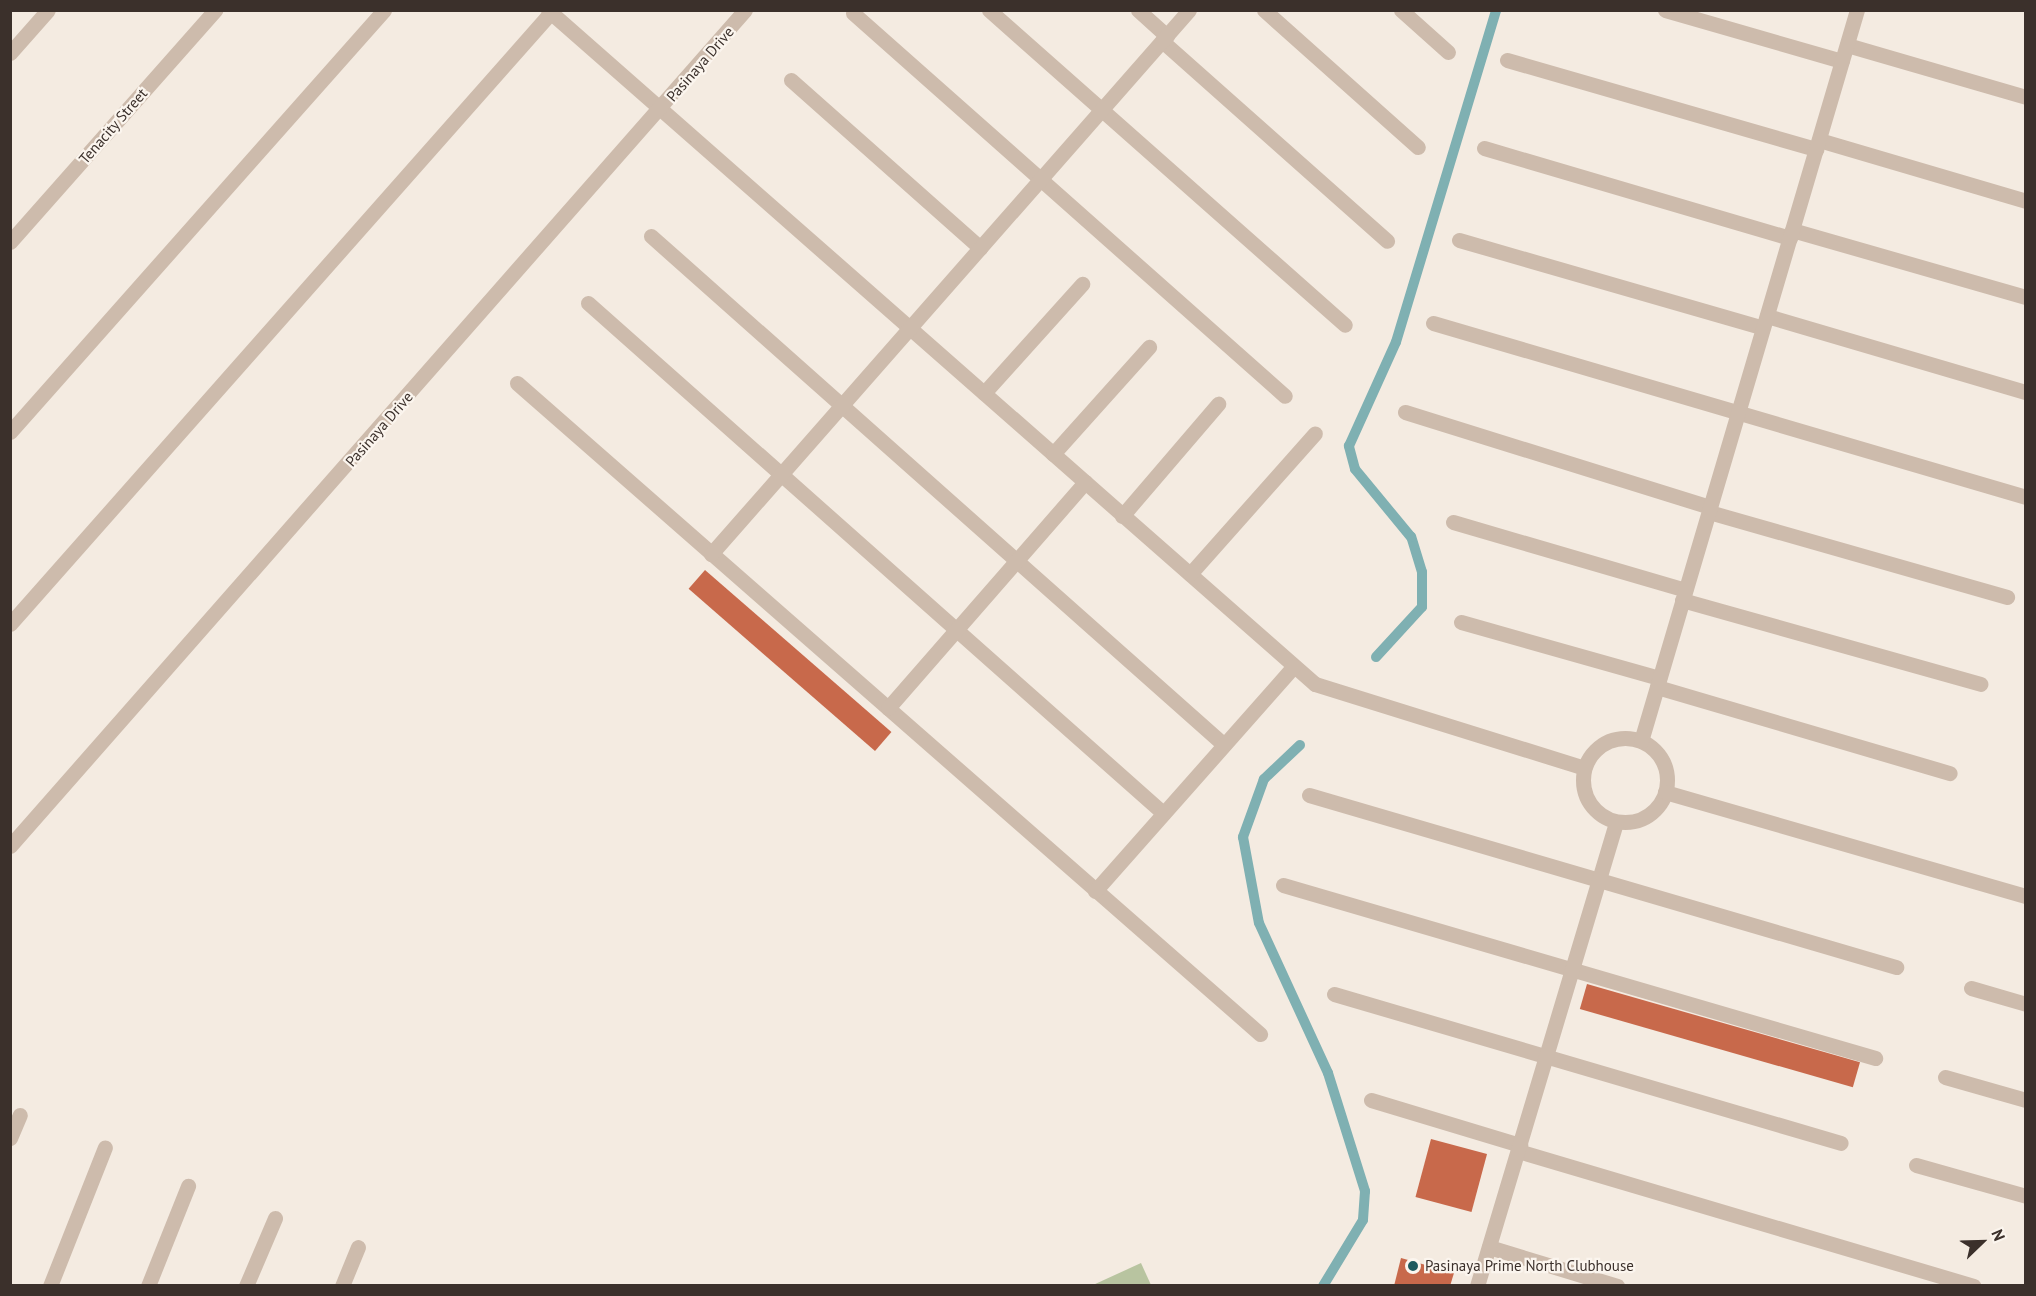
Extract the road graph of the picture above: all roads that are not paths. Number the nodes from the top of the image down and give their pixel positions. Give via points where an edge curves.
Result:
1 (48, 10) edge
2 (215, 10) edge
3 (384, 10) edge
4 (746, 10) edge
5 (989, 10) edge
6 (1138, 10) edge
7 (1189, 10) edge
8 (1264, 10) edge
9 (1401, 10) edge
10 (1665, 10) edge
11 (1857, 10) edge
12 (551, 11) edge
13 (853, 13) dead end
14 (1165, 38) junction
15 (1847, 45) junction
16 (1448, 52) dead end
17 (10, 53) edge
18 (1507, 60) dead end
19 (1842, 61) junction
20 (791, 80) dead end
21 (2025, 97) edge
22 (660, 109) junction
23 (1101, 110) junction
24 (1817, 145) junction
25 (1418, 147) dead end
26 (1484, 148) dead end
27 (1040, 180) junction
28 (2025, 201) edge
29 (1791, 234) junction
30 (651, 236) dead end
31 (1459, 240) dead end
32 (1387, 241) dead end
33 (10, 242) edge
34 (980, 248) junction
35 (1082, 284) dead end
36 (2025, 297) edge
37 (588, 303) dead end
38 (1765, 322) junction
39 (1433, 323) dead end
40 (1345, 325) dead end
41 (910, 328) junction
42 (1149, 346) dead end
43 (517, 383) dead end
44 (2025, 392) edge
45 (984, 393) junction
46 (1285, 396) dead end
47 (1218, 404) dead end
48 (842, 405) junction
49 (1405, 412) dead end
50 (1738, 412) junction
51 (10, 432) edge
52 (1315, 433) dead end
53 (1053, 454) junction
54 (780, 474) junction
55 (1085, 482) junction
56 (2025, 497) edge
57 (1709, 509) junction
58 (1122, 516) junction
59 (1453, 522) dead end
60 (711, 554) junction
61 (1015, 561) junction
62 (1190, 574) junction
63 (1684, 595) junction
64 (2007, 597) dead end
65 (1461, 622) dead end
66 (10, 624) edge
67 (956, 629) junction
68 (1294, 666) junction
69 (1658, 682) junction
70 (1980, 684) dead end
71 (888, 708) junction
72 (1641, 741) junction
73 (1224, 745) junction
74 (1584, 768) junction
75 (1950, 773) dead end
76 (1665, 792) junction
77 (1309, 795) dead end
78 (1163, 813) junction
79 (1617, 822) junction
80 (10, 846) edge
81 (1599, 879) junction
82 (1283, 885) dead end
83 (1095, 891) junction
84 (2025, 896) edge
85 (1573, 967) junction
86 (1896, 967) dead end
87 (1971, 988) dead end
88 (1334, 994) dead end
89 (2025, 1004) edge
90 (1260, 1034) dead end
91 (1546, 1057) junction
92 (1875, 1058) dead end
93 (1946, 1077) dead end
94 (1371, 1100) dead end
95 (2025, 1100) edge
96 (20, 1115) dead end
97 (10, 1138) edge
98 (1841, 1143) dead end
99 (105, 1147) dead end
100 (1519, 1148) junction
101 (1916, 1165) dead end
102 (188, 1186) dead end
103 (2025, 1196) edge
104 (275, 1218) dead end
105 (358, 1247) dead end
106 (1489, 1248) junction
107 (50, 1286) edge
108 (148, 1286) edge
109 (246, 1286) edge
110 (342, 1286) edge
111 (1478, 1286) edge
112 (1617, 1286) edge
113 (1973, 1286) edge

1 - 17 street
2 - 33 street, Tenacity Street
3 - 51 street
4 - 22 street, Pasinaya Drive
5 - 23 street
6 - 14 street
7 - 14 street
8 - 25 street
9 - 16 street
10 - 19 street
11 - 15 street
12 - 22 street
12 - 66 street
13 - 27 street
14 - 23 street
14 - 32 street
15 - 19 street
15 - 21 street
18 - 24 street
19 - 24 street
20 - 34 street
22 - 41 street
22 - 80 street, Pasinaya Drive
23 - 27 street
23 - 40 street
24 - 28 street
24 - 29 street
26 - 29 street
27 - 34 street
27 - 46 street
29 - 36 street
29 - 38 street
30 - 48 street
31 - 38 street
34 - 41 street
35 - 45 street
37 - 54 street
38 - 44 street
38 - 50 street
39 - 50 street
41 - 45 street
41 - 48 street
42 - 53 street
43 - 60 street
45 - 53 street
47 - 58 street
48 - 54 street
48 - 61 street
49 - 57 street
50 - 56 street
50 - 57 street
52 - 62 street
53 - 55 street
54 - 60 street
54 - 67 street
55 - 58 street
55 - 61 street
57 - 63 street
57 - 64 street
58 - 62 street
59 - 63 street
60 - 71 street
61 - 67 street
61 - 73 street
62 - 68 street
63 - 69 street
63 - 70 street
65 - 69 street
67 - 71 street
67 - 78 street
68 - 73 street
68 - 74 street via 1315,684 1387,710
69 - 72 street
69 - 75 street
71 - 83 street
72 - 74 street via 1607,743
72 - 76 street via 1660,757
73 - 78 street
74 - 79 street via 1586,795 1593,808
76 - 79 street via 1646,816
76 - 84 street
77 - 81 street
78 - 83 street
79 - 81 street
81 - 85 street
81 - 86 street
82 - 85 street
83 - 90 street
85 - 91 street
85 - 92 street
87 - 89 street
88 - 91 street
91 - 98 street
91 - 100 street
93 - 95 street
94 - 100 street
96 - 97 street
99 - 107 street
100 - 106 street
100 - 113 street
101 - 103 street
102 - 108 street
104 - 109 street
105 - 110 street
106 - 111 street
106 - 112 street

